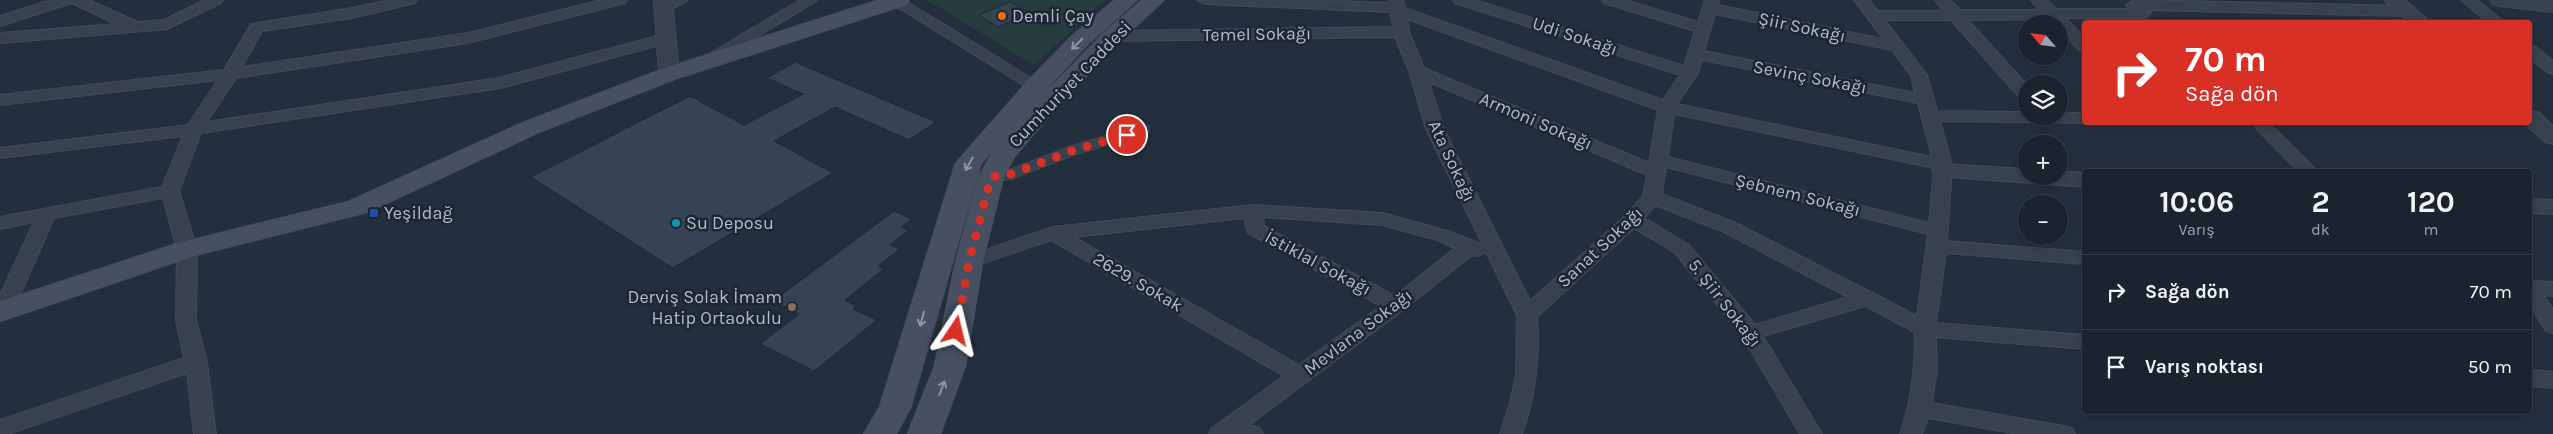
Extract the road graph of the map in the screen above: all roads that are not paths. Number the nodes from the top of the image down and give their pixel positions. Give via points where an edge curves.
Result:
1 (66, 0) edge
2 (77, 0) edge
3 (216, 0) edge
4 (410, 0) edge
5 (620, 0) edge
6 (811, 0) edge
7 (896, 0) edge
8 (1127, 0) edge
9 (1154, 0) edge
10 (1204, 0) edge
11 (1460, 0) edge
12 (1609, 0) edge
13 (1861, 0) edge
14 (1942, 0) edge
15 (2038, 0) edge
16 (2468, 0) edge
17 (2500, 0) edge
18 (669, 3) edge
19 (1710, 4) edge
20 (1396, 6) edge
21 (2553, 6) edge
22 (2140, 10) edge
23 (2406, 11) edge
24 (2053, 14) junction
25 (1957, 15) junction
26 (1873, 16) junction
27 (2493, 20) edge
28 (0, 21) edge
29 (136, 27) junction
30 (1704, 29) junction
31 (1401, 32) junction
32 (1113, 36) junction
33 (0, 38) edge
34 (665, 39) junction
35 (2082, 44) edge
36 (1895, 46) junction
37 (2532, 52) edge
38 (1694, 54) junction
39 (706, 61) junction
40 (2553, 68) edge
41 (1417, 71) junction
42 (1690, 73) junction
43 (230, 74) junction
44 (668, 74) junction
45 (2018, 85) edge
46 (1036, 86) junction
47 (0, 100) edge
48 (1667, 107) junction
49 (1929, 108) junction
50 (2018, 115) edge
51 (2068, 118) edge
52 (2082, 118) edge
53 (2532, 120) edge
54 (2261, 125) edge
55 (194, 129) junction
56 (1145, 130) dead end
57 (2553, 137) edge
58 (0, 153) edge
59 (1657, 166) junction
60 (1943, 168) junction
61 (2306, 169) edge
62 (2018, 175) edge
63 (991, 177) junction
64 (2068, 179) edge
65 (2082, 180) edge
66 (170, 192) junction
67 (1652, 197) junction
68 (2532, 206) edge
69 (2553, 208) edge
70 (1253, 211) junction
71 (47, 214) junction
72 (1633, 219) junction
73 (0, 223) edge
74 (1053, 233) junction
75 (1938, 239) junction
76 (1469, 247) junction
77 (186, 249) junction
78 (1498, 257) junction
79 (2082, 258) edge
80 (969, 262) junction
81 (2532, 289) edge
82 (2553, 290) edge
83 (2532, 292) edge
84 (1865, 299) junction
85 (1396, 304) junction
86 (2, 311) edge
87 (1528, 315) junction
88 (2553, 326) edge
89 (1925, 329) junction
90 (1751, 333) junction
91 (2082, 342) edge
92 (196, 362) junction
93 (1300, 376) junction
94 (2532, 378) edge
95 (2553, 380) edge
96 (1920, 409) junction
97 (7, 429) edge
98 (1225, 430) edge
99 (205, 434) edge
100 (880, 434) edge
101 (924, 434) edge
102 (1252, 434) edge
103 (1511, 434) edge
104 (1811, 434) edge
105 (1911, 434) edge
106 (2064, 434) edge

1 - 28 street
2 - 29 street
3 - 29 street via 167,24
4 - 43 street via 352,13 256,27
5 - 43 street via 468,38
6 - 39 street
7 - 39 main road
7 - 46 street
8 -> 46 main road, Cumhuriyet Caddesi via 1080,40
9 - 32 main road, Cumhuriyet Caddesi
10 - 20 street
11 - 42 street, Udi Sokağı
12 - 30 street
13 - 26 street
14 - 25 street
15 - 24 street
16 - 27 street
17 - 21 street
18 - 34 street
19 - 30 street, Sanat Sokağı
19 - 36 street, Şiir Sokağı
20 - 31 street, Ata Sokağı
20 - 48 street
22 - 23 street
22 - 24 street
24 - 25 street
24 - 35 street
25 - 26 street
25 - 45 street
26 - 36 street
29 - 33 street
30 - 38 street, Sanat Sokağı
31 - 32 street, Temel Sokağı
31 - 41 street, Ata Sokağı
32 - 63 main road, Cumhuriyet Caddesi via 1054,96 1004,154
34 - 44 street
34 - 55 street via 500,83
36 - 49 street via 1919,75
37 - 40 street
38 - 42 street, Sanat Sokağı
38 - 49 street, Sevinç Sokağı
39 - 44 main road
41 - 59 street, Armoni Sokağı
41 - 78 street, Ata Sokağı via 1435,129
42 - 48 street, Sanat Sokağı
43 - 47 street
43 - 55 street
44 - 77 main road via 532,127 357,207
46 -> 100 main road, Cumhuriyet Caddesi via 968,163 895,408
48 - 59 street, Sanat Sokağı
48 - 60 street
49 - 50 street, Sevinç Sokağı
49 - 60 street
51 - 52 street, Sevinç Sokağı
53 - 57 street
54 - 61 street
55 - 58 street
55 - 66 street
56 - 63 lane via 1074,150 1011,174
59 - 67 street, Sanat Sokağı
59 - 75 street, Şebnem Sokağı
60 - 62 street
60 - 75 street
63 - 80 main road, Cumhuriyet Caddesi
64 - 65 street
66 - 71 street
66 - 77 street
67 - 72 street, Sanat Sokağı
67 - 84 street via 1731,228
68 - 69 street
70 - 74 street
70 - 76 street via 1383,219 1444,236
70 - 85 street, İstiklal Sokağı via 1255,229
71 - 73 street
71 - 86 street
72 - 87 street, Sanat Sokağı
72 - 90 street, 5. Şiir Sokağı via 1682,249
74 - 80 street
74 - 93 street, 2629. Sokak
75 - 79 street, Şebnem Sokağı
75 - 89 street
76 - 78 street
76 - 85 street, Mevlana Sokağı
77 - 86 main road
77 - 92 street via 186,320
78 - 87 street, Ata Sokağı
101 -> 80 main road, Cumhuriyet Caddesi via 950,366
81 - 82 street
83 - 88 street
84 - 89 street
84 - 90 street
85 - 93 street, Mevlana Sokağı
87 - 103 street via 1529,356 1523,402
89 - 91 street
89 - 96 street via 1926,369
90 - 104 street, 5. Şiir Sokağı
92 - 97 street
92 - 99 street
93 - 98 street, Mevlana Sokağı
94 - 95 street
96 - 105 street
96 - 106 street
98 - 102 street

